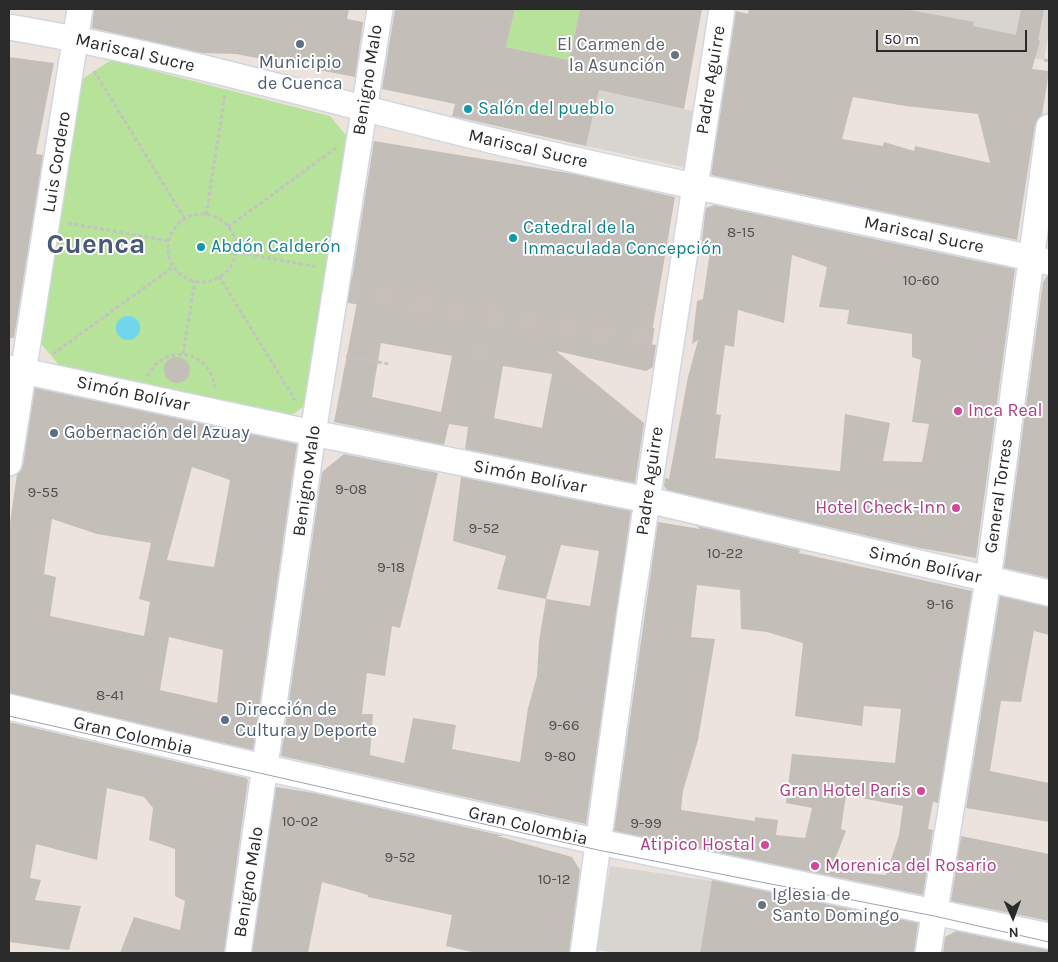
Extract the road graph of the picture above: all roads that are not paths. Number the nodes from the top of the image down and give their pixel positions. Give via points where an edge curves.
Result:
1 (80, 9) edge
2 (380, 9) edge
3 (722, 9) edge
4 (9, 27) edge
5 (76, 39) junction
6 (364, 108) junction
7 (1049, 127) edge
8 (694, 187) junction
9 (1041, 260) edge
10 (16, 369) edge
11 (313, 433) junction
12 (9, 464) edge
13 (648, 500) junction
14 (988, 580) junction
15 (1049, 593) edge
16 (9, 707) edge
17 (267, 768) junction
18 (599, 842) junction
19 (934, 911) junction
20 (1049, 936) edge
21 (238, 953) edge
22 (583, 953) edge
23 (928, 953) edge

1 - 5 street, Luis Cordero
2 - 6 street, Benigno Malo
3 - 8 street, Padre Aguirre
4 - 5 street, Mariscal Sucre
5 - 6 street, Mariscal Sucre
5 - 10 street, Luis Cordero
6 - 8 street, Mariscal Sucre
6 - 11 street, Benigno Malo
7 - 9 street, General Torres
8 - 9 street, Mariscal Sucre
8 - 13 street, Padre Aguirre
9 - 14 street, General Torres
10 - 11 street, Simón Bolívar
10 - 12 street, Luis Cordero
11 - 13 street, Simón Bolívar
11 - 17 street, Benigno Malo
13 - 14 street, Simón Bolívar
13 - 18 street, Padre Aguirre
14 - 15 street, Simón Bolívar
14 - 19 street, General Torres
16 - 17 street, Gran Colombia
17 - 18 street, Gran Colombia
17 - 21 street, Benigno Malo
18 - 19 street, Gran Colombia
18 - 22 street, Padre Aguirre
19 - 20 street, Gran Colombia
19 - 23 street, General Torres

